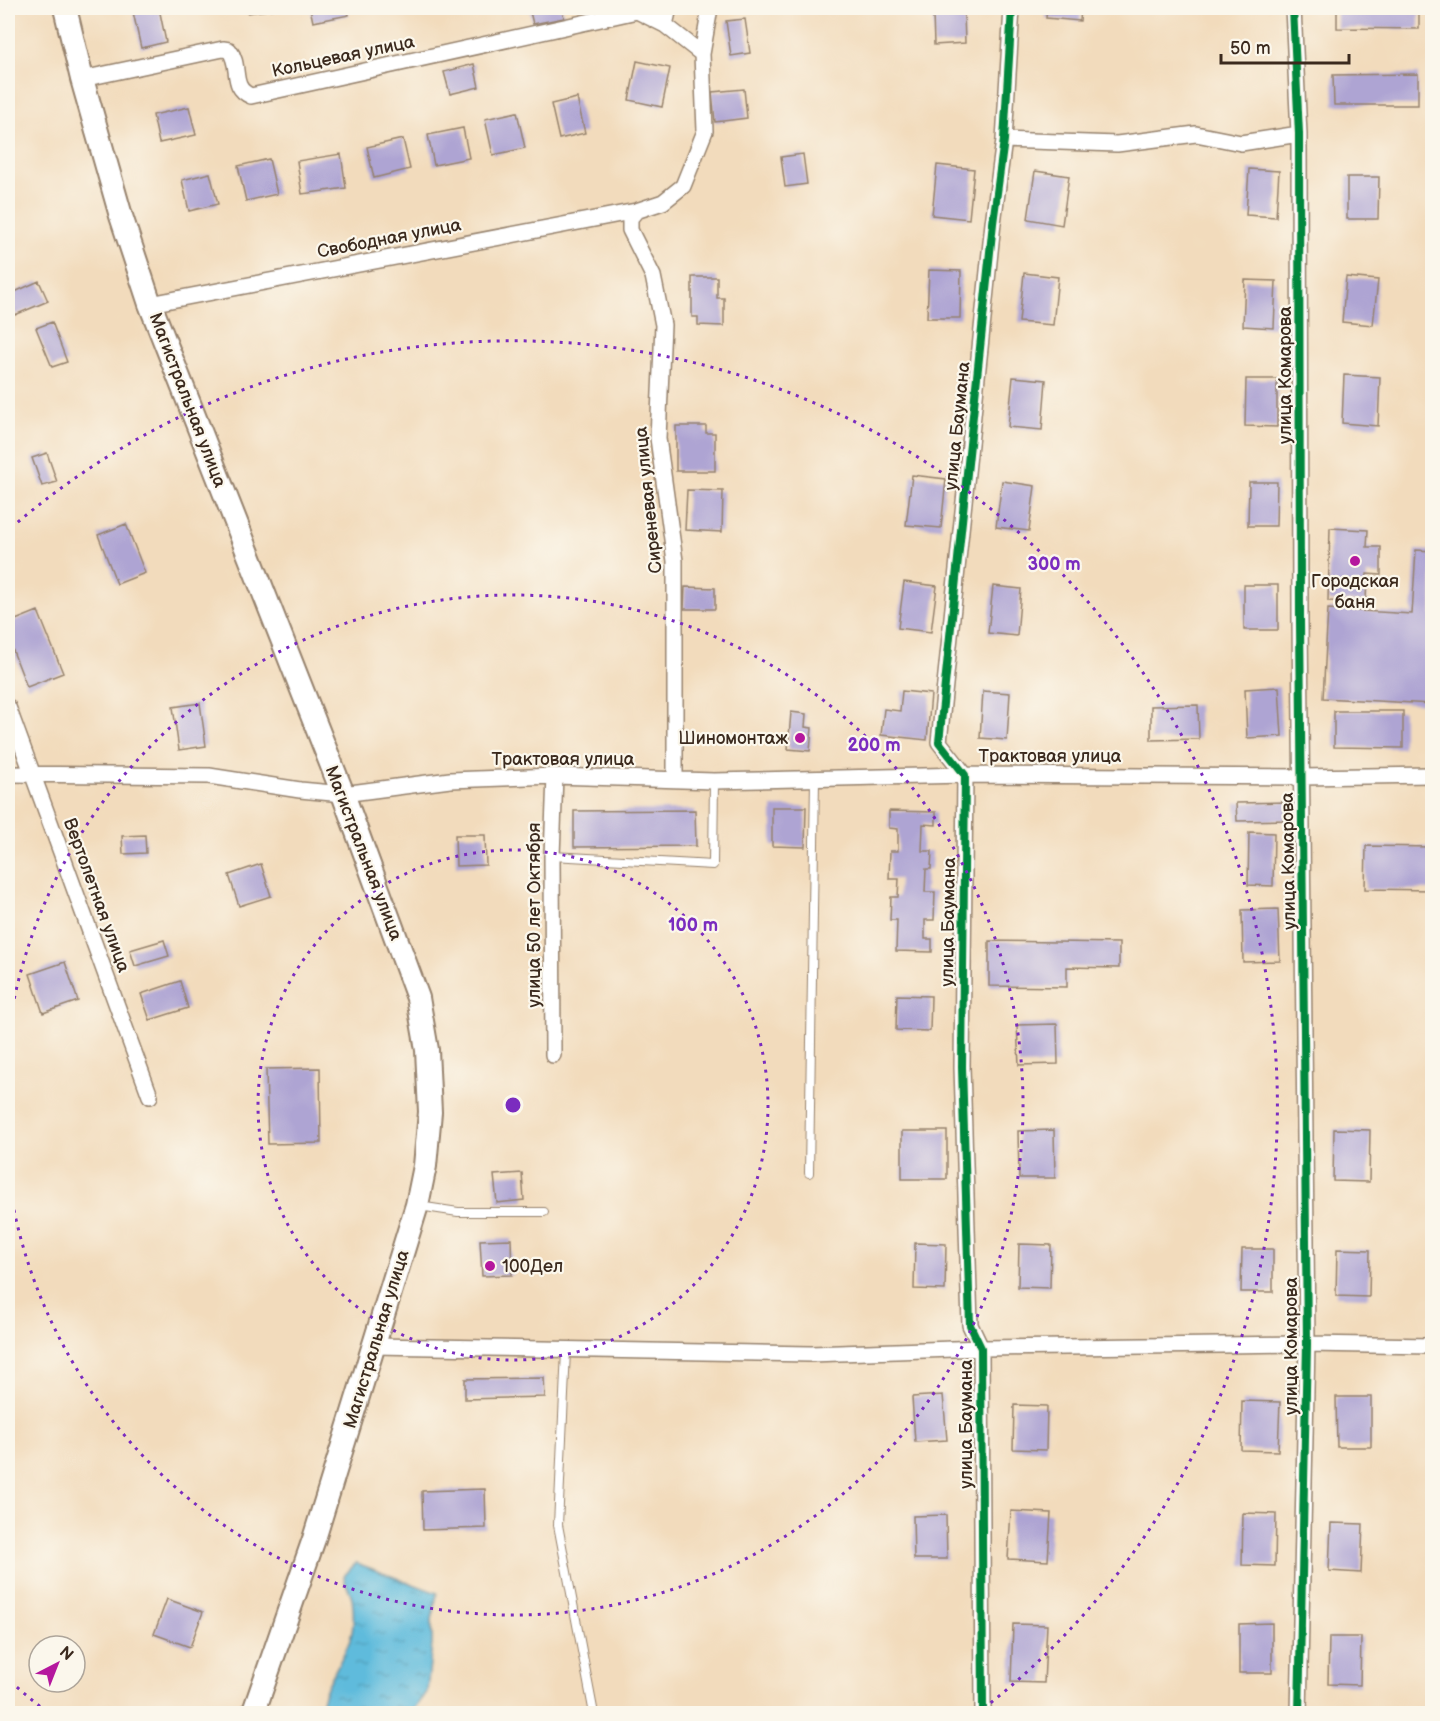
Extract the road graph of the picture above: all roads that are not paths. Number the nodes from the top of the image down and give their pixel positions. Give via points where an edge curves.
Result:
1 (65, 8) edge
2 (669, 8) edge
3 (710, 8) edge
4 (1012, 8) edge
5 (1293, 8) edge
6 (634, 9) edge
7 (665, 25) junction
8 (702, 54) junction
9 (82, 79) junction
10 (1299, 134) junction
11 (1004, 140) junction
12 (636, 211) junction
13 (150, 304) junction
14 (8, 707) edge
15 (8, 774) edge
16 (32, 775) junction
17 (965, 775) junction
18 (1432, 775) edge
19 (555, 776) junction
20 (1302, 777) junction
21 (675, 778) junction
22 (815, 778) junction
23 (714, 781) junction
24 (344, 794) junction
25 (552, 856) junction
26 (553, 1055) dead end
27 (150, 1096) dead end
28 (809, 1173) dead end
29 (417, 1206) junction
30 (544, 1212) dead end
31 (1307, 1344) junction
32 (374, 1346) junction
33 (1432, 1346) edge
34 (981, 1348) junction
35 (566, 1351) junction
36 (253, 1713) edge
37 (594, 1713) edge
38 (983, 1713) edge
39 (1299, 1713) edge

1 - 9 main road, Магистральная улица
2 - 7 street
3 - 8 street
4 - 11 street, улица Баумана
5 - 10 street, улица Комарова
6 - 7 street
6 - 9 street, Кольцевая улица via 251,96 239,87 234,55 223,49
7 - 8 street
8 - 12 street via 705,131 683,186 663,202
9 - 13 main road, Магистральная улица
10 - 11 street via 1241,143 1196,134 1117,144
10 - 20 street, улица Комарова
11 - 17 street, улица Баумана via 939,742
12 - 13 street, Свободная улица
12 - 21 street, Сиреневая улица via 630,218 630,230 653,276 663,325 658,438 675,561
13 - 24 main road, Магистральная улица
14 - 16 street, Вертолетная улица
15 - 16 street, Трактовая улица
16 - 24 street, Трактовая улица via 209,776
16 - 27 street, Вертолетная улица
17 - 20 street, Трактовая улица
17 - 22 street, Трактовая улица
17 - 34 street, улица Баумана via 962,1078 970,1324
18 - 20 street, Трактовая улица
19 - 21 street, Трактовая улица
19 - 24 street, Трактовая улица via 450,780
19 - 25 street, улица 50 лет Октября
20 - 31 street, улица Комарова
21 - 23 street, Трактовая улица
22 - 23 street, Трактовая улица
22 - 28 lane
23 - 25 lane via 713,865
24 - 29 main road, Магистральная улица via 418,998 422,1019 430,1112
25 - 26 street, улица 50 лет Октября
29 - 30 lane via 458,1212
29 - 32 main road, Магистральная улица
31 - 33 street
31 - 34 street
31 - 39 street, улица Комарова
32 - 35 street
32 - 36 main road, Магистральная улица via 314,1539
34 - 35 street via 811,1354
34 - 38 street, улица Баумана
35 - 37 lane via 558,1525

